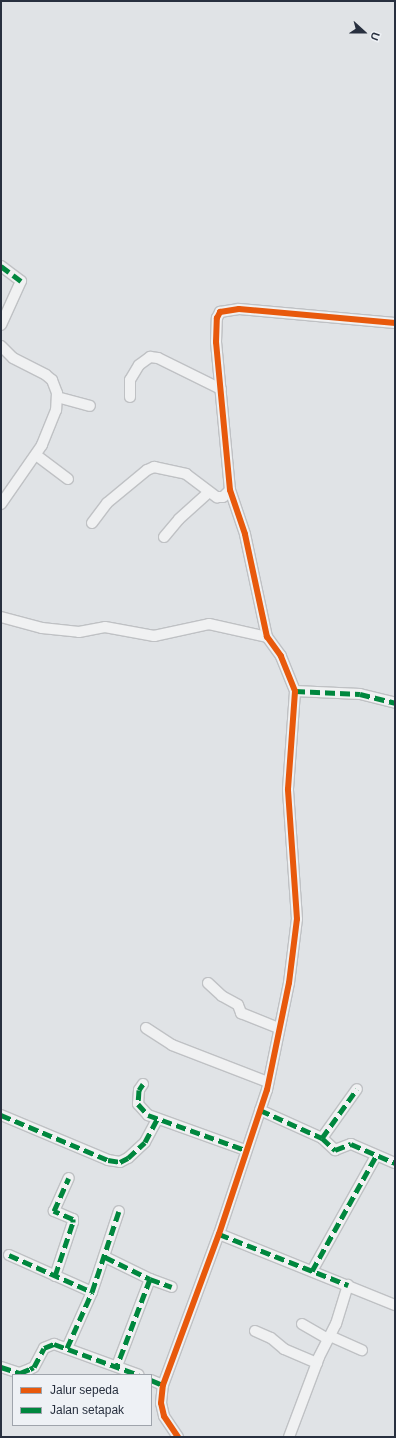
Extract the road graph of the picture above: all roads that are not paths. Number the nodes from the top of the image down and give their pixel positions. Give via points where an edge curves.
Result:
1 (1, 266) edge
2 (395, 323) edge
3 (1, 325) edge
4 (1, 346) edge
5 (221, 389) junction
6 (57, 397) junction
7 (130, 397) dead end
8 (90, 406) dead end
9 (36, 455) junction
10 (68, 479) dead end
11 (230, 490) junction
12 (209, 492) junction
13 (1, 504) edge
14 (92, 524) dead end
15 (164, 537) dead end
16 (1, 617) edge
17 (267, 637) junction
18 (295, 691) junction
19 (395, 703) edge
20 (208, 983) dead end
21 (146, 1028) dead end
22 (278, 1028) junction
23 (268, 1082) junction
24 (143, 1084) dead end
25 (357, 1089) dead end
26 (260, 1110) junction
27 (1, 1115) edge
28 (157, 1119) junction
29 (322, 1138) junction
30 (245, 1150) junction
31 (376, 1156) junction
32 (395, 1163) edge
33 (69, 1178) dead end
34 (120, 1212) dead end
35 (219, 1234) junction
36 (9, 1255) dead end
37 (105, 1257) junction
38 (312, 1271) junction
39 (55, 1276) junction
40 (150, 1279) junction
41 (348, 1286) junction
42 (172, 1287) dead end
43 (92, 1292) junction
44 (395, 1306) edge
45 (302, 1324) dead end
46 (255, 1331) dead end
47 (329, 1338) junction
48 (67, 1348) junction
49 (362, 1350) dead end
50 (318, 1363) junction
51 (118, 1366) junction
52 (1, 1367) edge
53 (137, 1374) edge
54 (152, 1380) edge
55 (163, 1384) junction
56 (178, 1437) edge
57 (289, 1437) edge

1 - 3 street via 21,281
2 - 5 street via 239,309 220,312 217,318 216,342
4 - 6 street via 13,358 52,380
5 - 7 street via 158,358 150,357 139,365 130,380
5 - 11 street
6 - 8 street
6 - 9 street via 56,410
9 - 10 street
9 - 13 street
11 - 12 street via 220,498
11 - 17 street via 245,534
12 - 14 street via 186,474 154,467 107,503
12 - 15 street via 179,519
16 - 17 street via 42,628 78,632 105,627 154,636 209,624
17 - 18 street via 281,656
18 - 19 street via 360,694
18 - 22 street via 288,789 297,919 290,982
20 - 22 street via 222,996 238,1005 241,1013
21 - 23 street via 172,1045
22 - 23 street
23 - 26 street
24 - 28 street via 139,1090 138,1104 148,1115
25 - 29 street
26 - 29 street
26 - 30 street
27 - 28 street via 108,1160 120,1162 145,1142
28 - 30 street
29 - 31 street via 335,1150 351,1144
30 - 35 street
31 - 32 street
31 - 38 street
33 - 39 street via 54,1211 73,1222
34 - 37 street
35 - 38 street
35 - 55 street
36 - 39 street
37 - 40 street
37 - 43 street
38 - 41 street
39 - 43 street
40 - 42 street
40 - 51 street
41 - 44 street
41 - 47 street
43 - 48 street
45 - 47 street
46 - 50 street via 271,1338 284,1349
47 - 49 street
47 - 50 street
48 - 51 street
48 - 52 street via 54,1344 44,1348 34,1367 20,1373
50 - 57 street
51 - 53 street
54 - 55 street
55 - 56 street via 161,1403 164,1416

